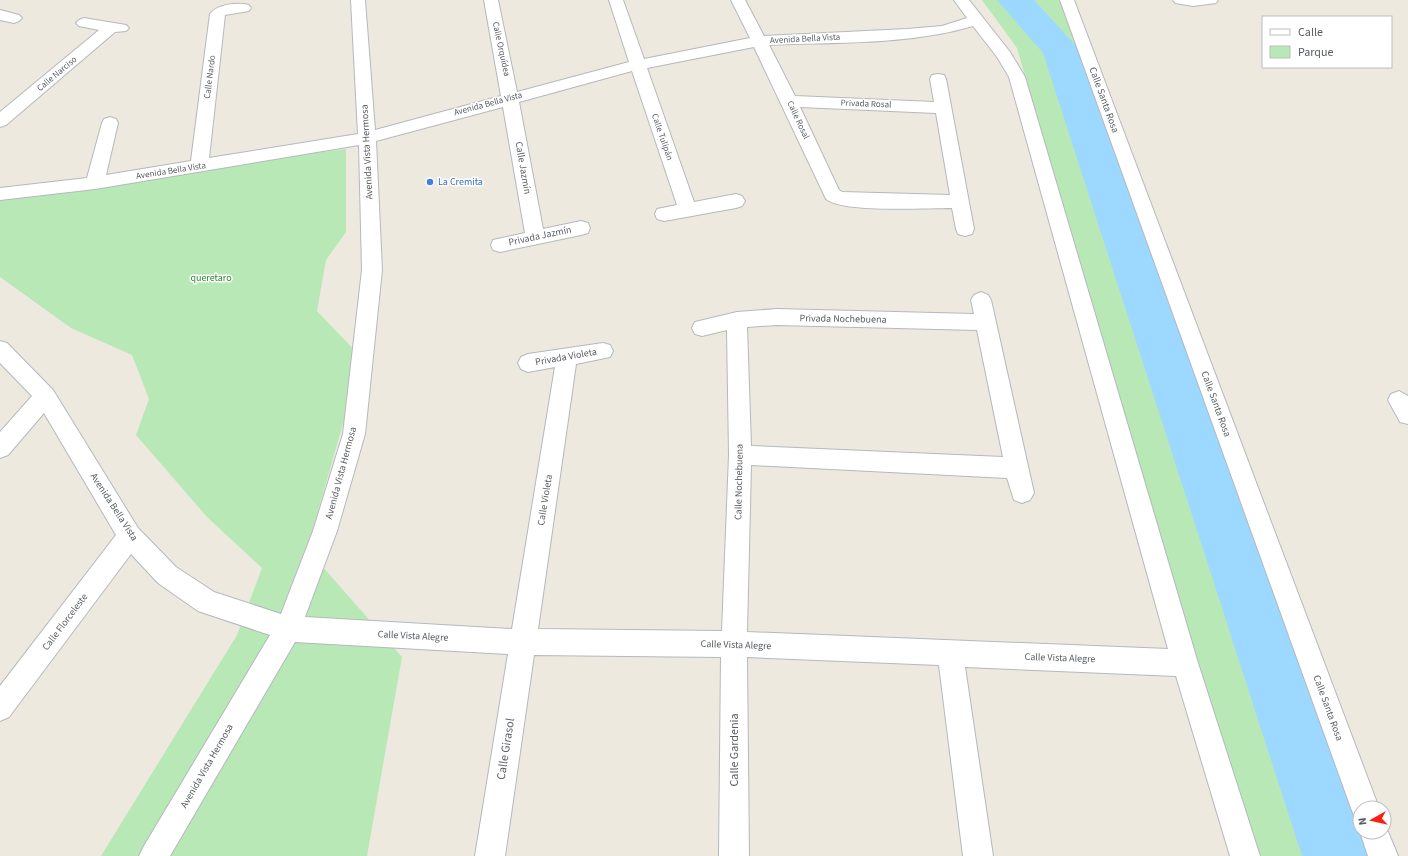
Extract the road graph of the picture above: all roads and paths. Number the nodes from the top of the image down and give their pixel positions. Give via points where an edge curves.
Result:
1 (358, 0) edge
2 (491, 0) edge
3 (616, 0) edge
4 (738, 0) edge
5 (961, 0) edge
6 (1068, 0) edge
7 (1180, 0) edge
8 (1211, 0) edge
9 (244, 8) dead end
10 (976, 20) junction
11 (84, 23) dead end
12 (759, 42) junction
13 (637, 65) junction
14 (938, 79) dead end
15 (510, 98) junction
16 (789, 101) junction
17 (943, 108) junction
18 (0, 121) edge
19 (110, 123) dead end
20 (367, 138) junction
21 (199, 167) junction
22 (96, 183) junction
23 (0, 194) edge
24 (736, 200) dead end
25 (960, 202) junction
26 (687, 209) junction
27 (664, 214) dead end
28 (581, 228) dead end
29 (965, 229) dead end
30 (535, 237) junction
31 (500, 245) dead end
32 (981, 300) dead end
33 (737, 320) junction
34 (986, 322) junction
35 (702, 328) dead end
36 (0, 349) edge
37 (604, 351) dead end
38 (567, 357) junction
39 (528, 364) dead end
40 (45, 396) junction
41 (0, 448) edge
42 (740, 455) junction
43 (1017, 468) junction
44 (1022, 493) dead end
45 (130, 536) junction
46 (288, 629) junction
47 (522, 642) junction
48 (734, 644) junction
49 (950, 654) junction
50 (1185, 663) junction
51 (0, 708) edge
52 (1362, 800) edge
53 (1377, 840) edge
54 (154, 856) edge
55 (490, 856) edge
56 (734, 856) edge
57 (978, 856) edge
58 (1245, 856) edge
59 (1383, 856) edge

1 - 20 street, Avenida Vista Hermosa
2 - 15 street, Calle Orquídea
3 - 13 street, Calle Tulipán
4 - 12 street, Calle Rosal
5 - 10 street
6 - 52 street, Calle Santa Rosa
7 - 8 street
9 - 21 street, Calle Nardo via 221,11 218,14
10 - 12 street, Avenida Bella Vista via 943,30 907,34
10 - 50 street via 1004,55 1017,77
11 - 18 street, Calle Narciso via 117,27
12 - 13 street, Avenida Bella Vista
12 - 16 street, Calle Rosal
13 - 15 street, Avenida Bella Vista
13 - 26 street, Calle Tulipán
14 - 17 street
15 - 20 street, Avenida Bella Vista
15 - 30 street, Calle Jazmín
16 - 17 street, Privada Rosal
16 - 25 street, Calle Rosal via 832,194 837,198
17 - 25 street
19 - 22 street
20 - 21 street, Avenida Bella Vista
20 - 46 street, Avenida Vista Hermosa via 372,270 354,434 325,531
21 - 22 street, Avenida Bella Vista
22 - 23 street, Avenida Bella Vista
24 - 26 street
25 - 29 street
26 - 27 street
28 - 30 street, Privada Jazmín
30 - 31 street, Privada Jazmín
32 - 34 street
33 - 34 street, Privada Nochebuena via 777,318
33 - 35 street, Privada Nochebuena
33 - 42 street, Calle Nochebuena
34 - 43 street
36 - 40 street, Avenida Bella Vista
37 - 38 street, Privada Violeta
38 - 39 street, Privada Violeta
38 - 47 street, Calle Violeta
40 - 41 street
40 - 45 street, Avenida Bella Vista
42 - 43 street
42 - 48 street, Calle Nochebuena
43 - 44 street
45 - 46 street, Avenida Bella Vista via 167,575 207,602
45 - 51 street, Calle Florceleste
46 - 47 street, Calle Vista Alegre
46 - 54 street, Avenida Vista Hermosa
47 - 48 street, Calle Vista Alegre
47 - 55 street, Calle Girasol
48 - 49 street, Calle Vista Alegre
48 - 56 street, Calle Gardenia
49 - 50 street, Calle Vista Alegre
49 - 57 street
50 - 58 street
53 - 59 street

